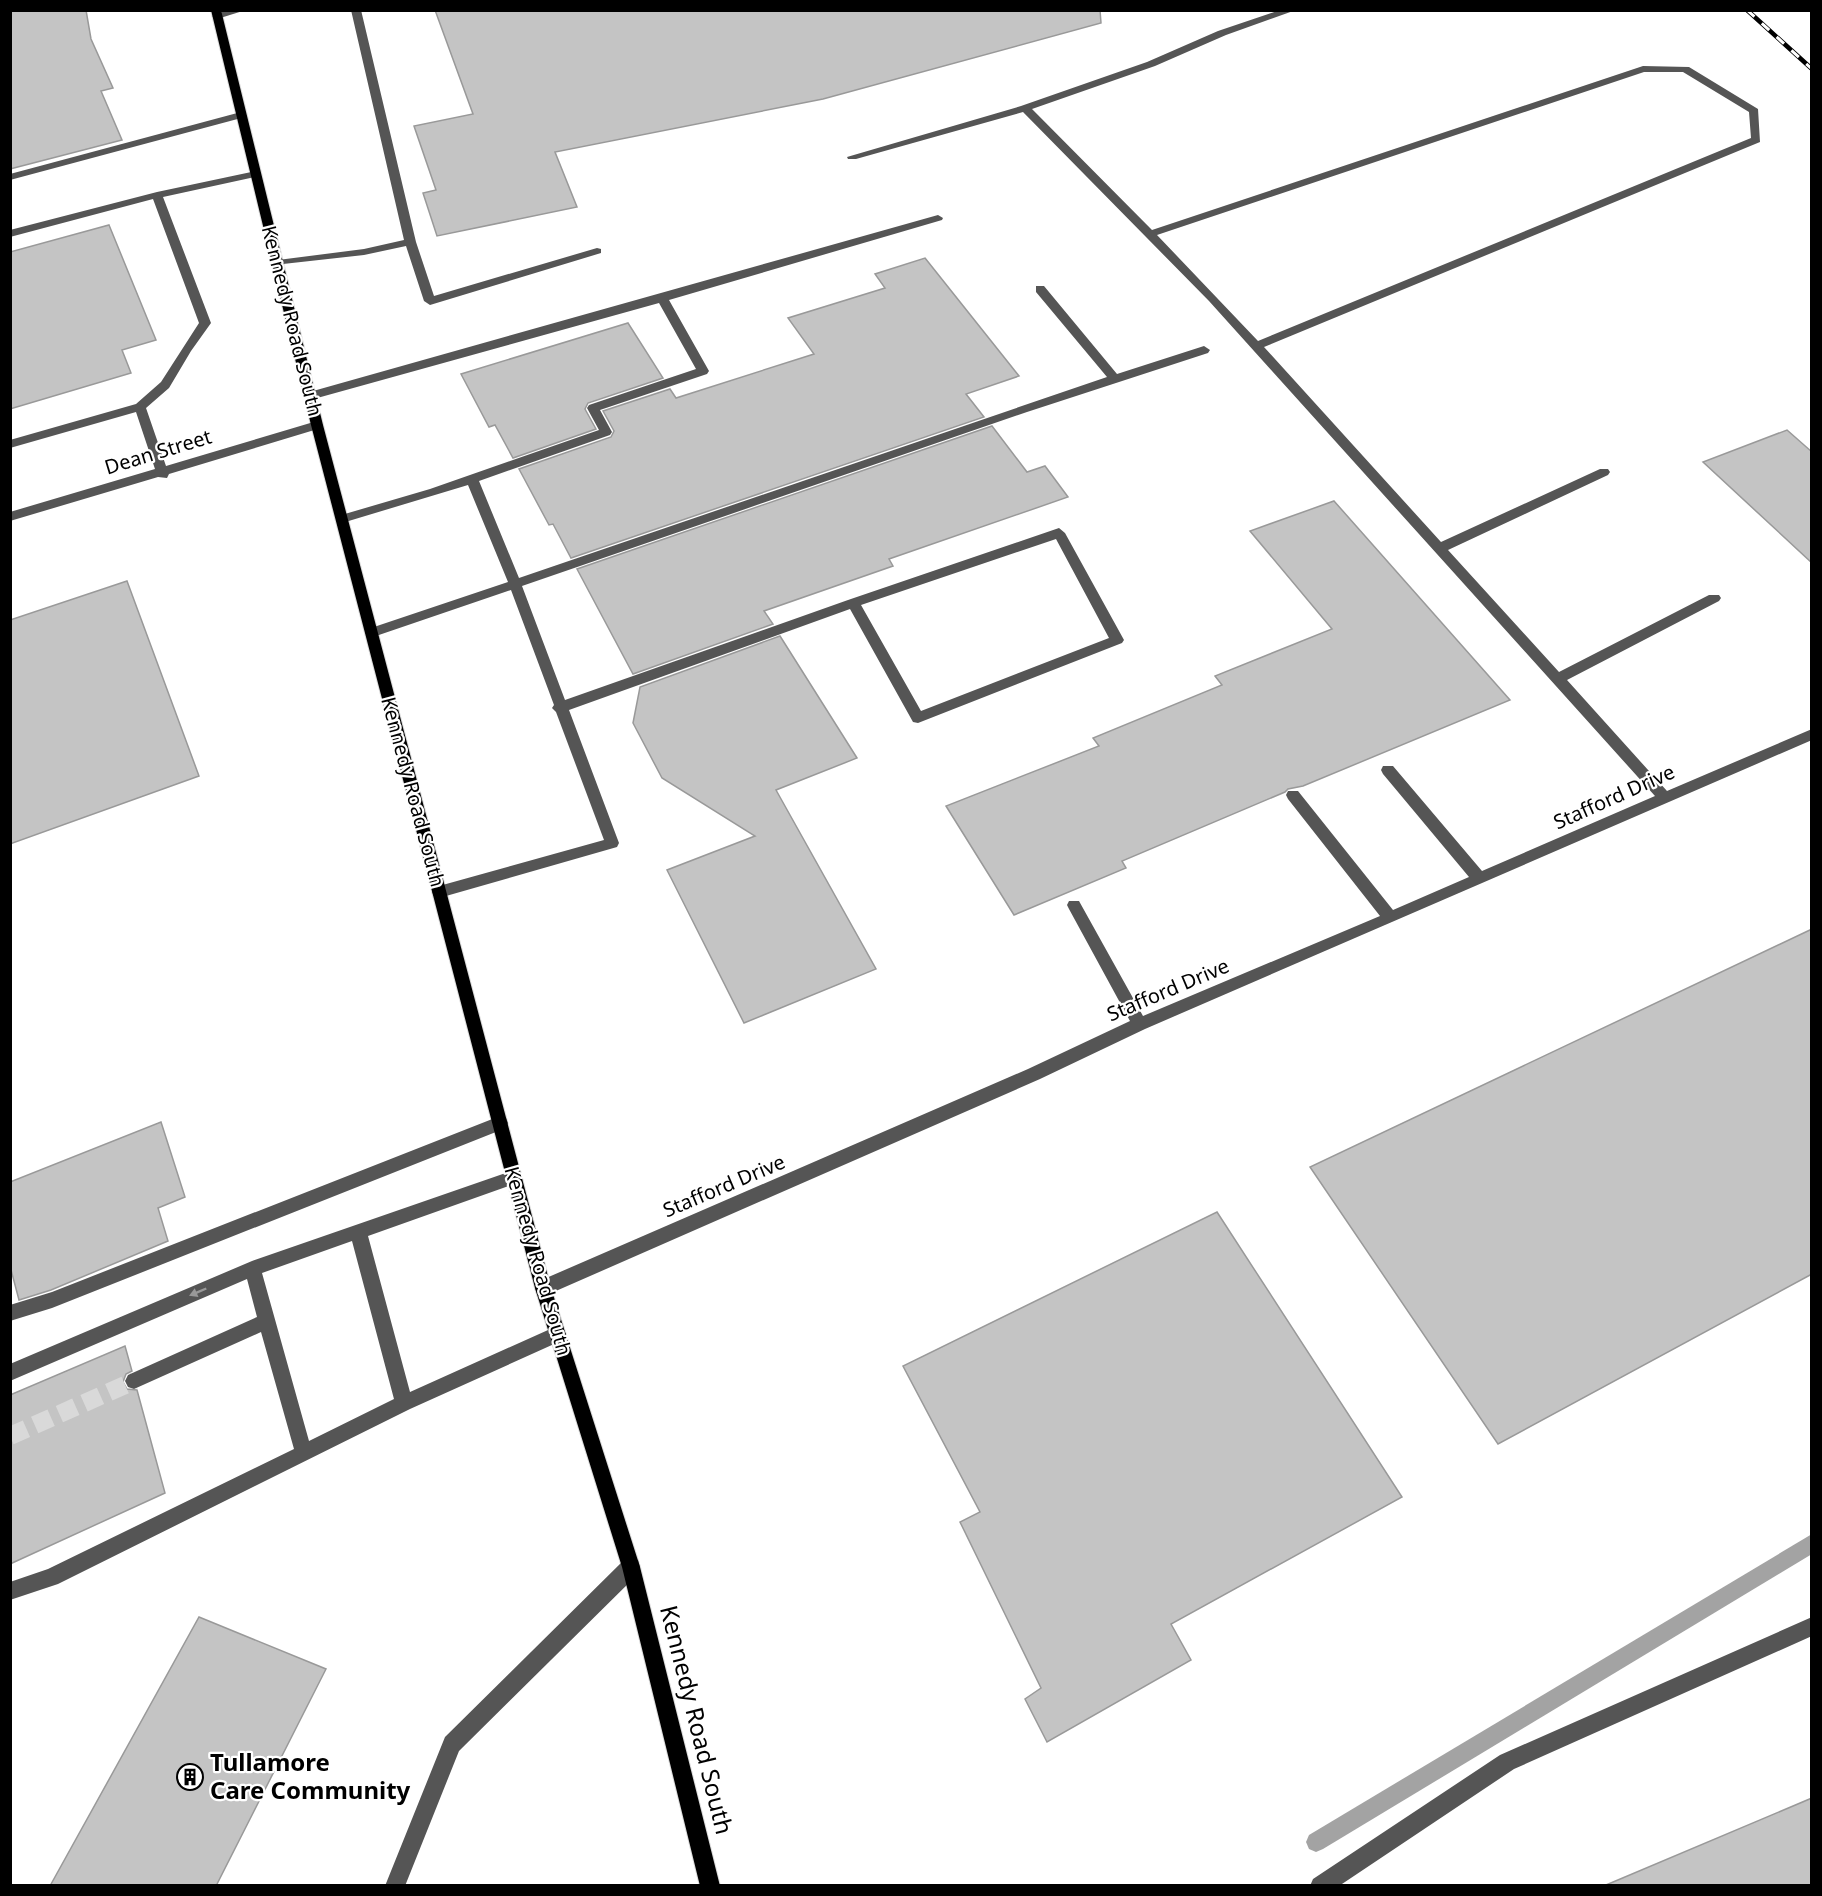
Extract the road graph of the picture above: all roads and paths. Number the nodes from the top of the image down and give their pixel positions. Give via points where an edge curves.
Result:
1 (241, 10) edge
2 (356, 10) edge
3 (1291, 10) edge
4 (216, 13) edge
5 (1025, 108) junction
6 (241, 115) junction
7 (852, 157) dead end
8 (256, 174) junction
9 (10, 177) edge
10 (157, 195) junction
11 (938, 218) dead end
12 (10, 234) edge
13 (1150, 234) junction
14 (410, 242) junction
15 (597, 251) dead end
16 (278, 263) junction
17 (1040, 289) dead end
18 (662, 298) junction
19 (1256, 346) junction
20 (1204, 350) dead end
21 (1115, 379) junction
22 (310, 396) junction
23 (140, 407) junction
24 (317, 425) junction
25 (10, 444) edge
26 (1604, 472) dead end
27 (163, 473) junction
28 (472, 478) junction
29 (10, 517) edge
30 (342, 519) junction
31 (1438, 549) junction
32 (515, 584) junction
33 (1714, 598) dead end
34 (853, 603) junction
35 (373, 632) junction
36 (1557, 679) junction
37 (559, 708) junction
38 (1812, 734) edge
39 (1388, 770) dead end
40 (1293, 795) dead end
41 (1665, 798) junction
42 (1480, 879) junction
43 (439, 892) junction
44 (1074, 905) dead end
45 (1390, 918) junction
46 (1140, 1024) junction
47 (500, 1123) junction
48 (514, 1177) junction
49 (358, 1231) junction
50 (252, 1269) junction
51 (543, 1288) junction
52 (10, 1313) edge
53 (265, 1322) junction
54 (557, 1334) junction
55 (10, 1373) edge
56 (134, 1381) tunnel mouth
57 (404, 1403) junction
58 (304, 1454) junction
59 (631, 1567) junction
60 (10, 1591) edge
61 (1812, 1626) edge
62 (395, 1886) edge
63 (710, 1886) edge
64 (1320, 1886) edge

1 - 4 street
2 - 14 street
3 - 5 street
4 - 6 main road, Kennedy Road South
5 - 7 street
5 - 13 street
6 - 8 main road, Kennedy Road South
6 - 9 street
8 - 10 street
8 - 16 main road, Kennedy Road South
10 - 12 street
10 - 23 street via 206,322 165,385
11 - 18 street
13 - 19 street
13 - 19 street via 1643,69 1685,69 1754,111 1756,140
14 - 15 street via 430,301
14 - 16 street
16 - 22 main road, Kennedy Road South
17 - 21 street
18 - 22 street
18 - 28 street via 703,371 593,408 606,432
19 - 31 street
20 - 21 street
21 - 32 street
22 - 24 main road, Kennedy Road South
23 - 25 street
23 - 27 street
24 - 27 street, Dean Street
24 - 30 main road, Kennedy Road South
26 - 31 street
27 - 29 street, Dean Street
28 - 30 street
28 - 32 street
30 - 35 main road, Kennedy Road South
31 - 36 street
32 - 35 street
32 - 37 street
33 - 36 street
34 - 34 street via 1059,533 1117,640 918,718
34 - 37 street
35 - 43 main road, Kennedy Road South
36 - 41 street
37 - 43 street via 612,843
38 - 41 street, Stafford Drive
39 - 42 street
40 - 45 street
41 - 42 street, Stafford Drive
42 - 45 street, Stafford Drive
43 - 47 main road, Kennedy Road South
44 - 46 street
45 - 46 street, Stafford Drive
46 - 51 street, Stafford Drive
47 - 48 main road, Kennedy Road South
47 - 52 street via 52,1300
48 - 49 street
48 - 51 main road, Kennedy Road South
49 - 50 street
49 - 57 street
50 - 53 street
50 -> 55 street
51 - 54 main road, Kennedy Road South
53 - 56 street
53 - 58 street
54 - 57 street
54 - 59 main road, Kennedy Road South
57 - 58 street
58 - 60 street via 51,1577
59 - 62 street via 452,1744
59 - 63 main road, Kennedy Road South
61 - 64 street via 1507,1762

